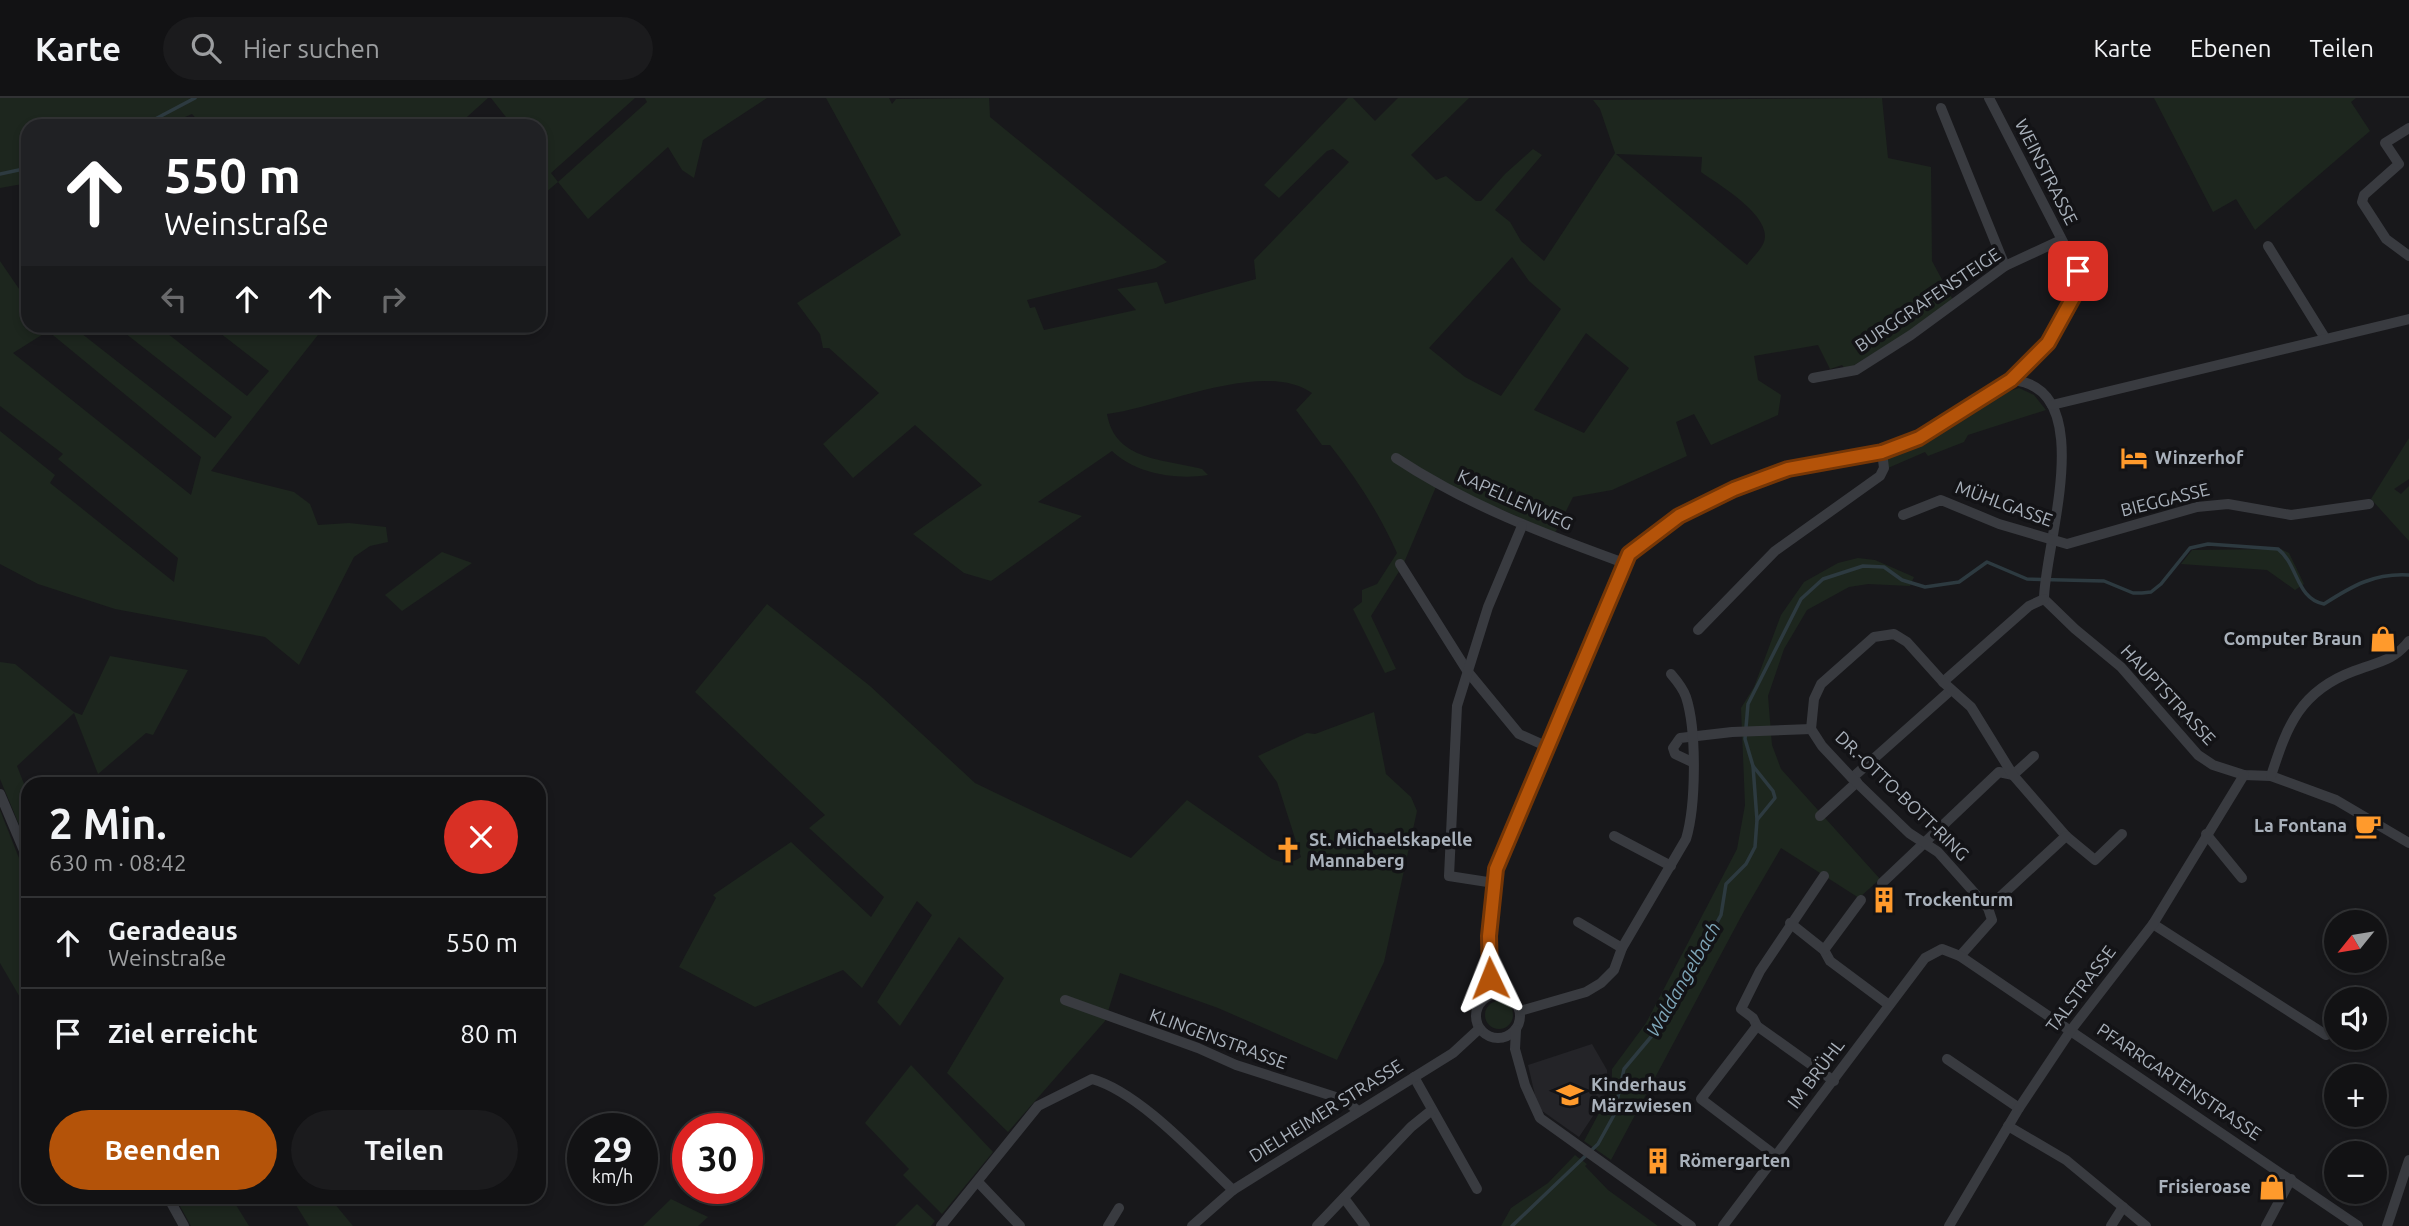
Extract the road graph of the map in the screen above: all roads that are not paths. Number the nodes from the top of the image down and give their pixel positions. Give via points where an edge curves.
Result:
1 (1989, 98) edge
2 (1941, 108) dead end
3 (2409, 128) edge
4 (2409, 158) edge
5 (2399, 164) junction
6 (2061, 240) junction
7 (2268, 246) dead end
8 (2409, 256) edge
9 (2005, 266) junction
10 (2409, 319) edge
11 (2325, 338) junction
12 (1813, 378) dead end
13 (2011, 380) junction
14 (2052, 405) junction
15 (1882, 452) junction
16 (1396, 458) dead end
17 (2369, 504) dead end
18 (1903, 515) dead end
19 (1522, 526) junction
20 (2054, 541) junction
21 (1400, 564) dead end
22 (1624, 564) junction
23 (2045, 595) junction
24 (1698, 630) dead end
25 (2409, 641) edge
26 (1468, 672) junction
27 (1671, 674) dead end
28 (1947, 686) junction
29 (1811, 729) junction
30 (1691, 735) junction
31 (1548, 747) junction
32 (2034, 756) dead end
33 (1692, 762) junction
34 (2013, 775) junction
35 (2244, 775) junction
36 (2271, 776) junction
37 (1855, 780) junction
38 (0, 794) edge
39 (1820, 816) dead end
40 (2122, 834) dead end
41 (2206, 834) junction
42 (1614, 836) dead end
43 (2066, 836) junction
44 (2409, 843) edge
45 (21, 844) edge
46 (1924, 844) junction
47 (1671, 866) junction
48 (1824, 876) dead end
49 (2242, 878) dead end
50 (1494, 883) junction
51 (1882, 883) dead end
52 (1860, 900) dead end
53 (1987, 908) junction
54 (1578, 922) dead end
55 (1790, 923) junction
56 (2153, 924) junction
57 (1622, 948) junction
58 (1942, 949) joint
59 (1824, 950) junction
60 (1960, 956) junction
61 (1492, 995) junction
62 (1065, 1000) dead end
63 (1889, 1005) junction
64 (1520, 1010) junction
65 (1757, 1026) junction
66 (1479, 1029) junction
67 (1516, 1030) junction
68 (2071, 1030) junction
69 (2324, 1034) edge
70 (1501, 1039) junction
71 (1516, 1049) junction
72 (1947, 1059) dead end
73 (1414, 1077) junction
74 (1834, 1080) junction
75 (2019, 1108) junction
76 (1432, 1110) junction
77 (1358, 1111) junction
78 (2008, 1126) junction
79 (1776, 1156) junction
80 (2409, 1160) edge
81 (2407, 1173) edge
82 (2291, 1179) junction
83 (978, 1182) junction
84 (1233, 1189) junction
85 (1477, 1189) dead end
86 (1344, 1198) junction
87 (172, 1204) edge
88 (2123, 1207) junction
89 (1119, 1208) dead end
90 (938, 1225) edge
91 (184, 1226) edge
92 (1020, 1226) edge
93 (1108, 1226) edge
94 (1192, 1226) edge
95 (1317, 1226) edge
96 (1365, 1226) edge
97 (1691, 1226) edge
98 (1723, 1226) edge
99 (1949, 1226) edge
100 (2111, 1226) edge
101 (2146, 1226) edge
102 (2266, 1226) edge
103 (2358, 1226) edge
104 (2387, 1226) edge

1 - 6 street, WEINSTRASSE
2 - 9 street
3 - 5 street via 2385,143
4 - 5 street
5 - 8 street via 2362,202 2386,239
6 - 9 street, BURGGRAFENSTEIGE
6 - 13 street, WEINSTRASSE via 2078,271 2080,285 2048,343
7 - 11 street
9 - 12 street, BURGGRAFENSTEIGE via 1857,370
10 - 11 street
11 - 14 street
13 - 14 street via 2041,389
13 - 15 street via 1919,438
14 - 20 street via 2062,481
15 - 22 street via 1788,469 1734,489 1647,537
15 - 24 street via 1880,475 1775,551
16 - 19 street, KAPELLENWEG via 1433,482
17 - 20 street, BIEGGASSE via 2291,515 2228,504 2208,506 2067,544
18 - 20 street, MÜHLGASSE via 1941,500
19 - 22 street, KAPELLENWEG
19 - 26 street via 1488,607
20 - 23 street
21 - 26 street
22 - 31 street
23 - 28 street
23 - 35 street, HAUPTSTRASSE via 2075,629 2121,667 2198,755
25 - 36 street via 2398,655 2350,672 2308,699 2287,727
26 - 31 street via 1519,734
26 - 50 street via 1457,706 1449,876
27 - 30 street via 1686,697
28 - 29 street, DR.-OTTO-BOTT-RING via 1902,637 1874,637 1821,684 1814,699
28 - 34 street, DR.-OTTO-BOTT-RING via 1971,707
28 - 37 street
29 - 30 street
29 - 37 street, DR.-OTTO-BOTT-RING
30 - 33 street
30 - 33 street via 1680,738 1673,748 1675,754
31 - 50 street via 1514,823
32 - 34 street
33 - 47 street via 1692,821
34 - 43 street, DR.-OTTO-BOTT-RING
34 - 46 street via 1999,772
35 - 36 street, HAUPTSTRASSE
35 - 41 street, TALSTRASSE
36 - 44 street, HAUPTSTRASSE via 2349,805
37 - 39 street
37 - 46 street, DR.-OTTO-BOTT-RING
38 - 45 street
40 - 43 street, DR.-OTTO-BOTT-RING via 2095,860
41 - 49 street
41 - 56 street, TALSTRASSE
42 - 47 street
43 - 53 street
46 - 51 street
46 - 53 street, DR.-OTTO-BOTT-RING via 1938,852
47 - 57 street
48 - 55 street
50 - 61 street via 1489,936
52 - 59 street
53 - 60 street via 1992,920
54 - 57 street
55 - 59 street
55 - 65 street via 1741,1009
56 - 68 street, TALSTRASSE
56 - 69 street
57 - 64 street via 1614,970 1601,983 1575,996
58 - 60 street, PFARRGARTENSTRASSE
58 - 63 street, IM BRÜHL via 1925,958
59 - 63 street via 1829,961
60 - 68 street, PFARRGARTENSTRASSE
61 - 64 street via 1514,1000
61 - 66 street via 1478,1005
62 - 77 street, KLINGENSTRASSE via 1236,1065 1345,1100
63 - 74 street, IM BRÜHL
64 - 67 street
65 - 74 street
65 - 79 street via 1701,1099
66 - 70 street
66 - 73 street, DIELHEIMER STRASSE via 1453,1053
67 - 70 street
67 - 71 street
68 - 75 street, TALSTRASSE
68 - 82 street, PFARRGARTENSTRASSE
70 - 71 street
71 - 97 street via 1529,1100 1540,1118
72 - 75 street
73 - 76 street
73 - 77 street, DIELHEIMER STRASSE
74 - 79 street, IM BRÜHL
75 - 78 street, TALSTRASSE
76 - 85 street
76 - 86 street
77 - 84 street, DIELHEIMER STRASSE
78 - 88 street via 2066,1160
78 - 99 street, TALSTRASSE
79 - 98 street, IM BRÜHL
80 - 81 street
81 - 104 street
82 - 102 street
82 - 103 street, PFARRGARTENSTRASSE
83 - 84 street via 1038,1106 1092,1079 1110,1084 1163,1124
83 - 90 street
83 - 92 street
84 - 94 street, DIELHEIMER STRASSE
86 - 95 street
86 - 96 street
87 - 91 street
88 - 100 street
88 - 101 street
89 - 93 street

